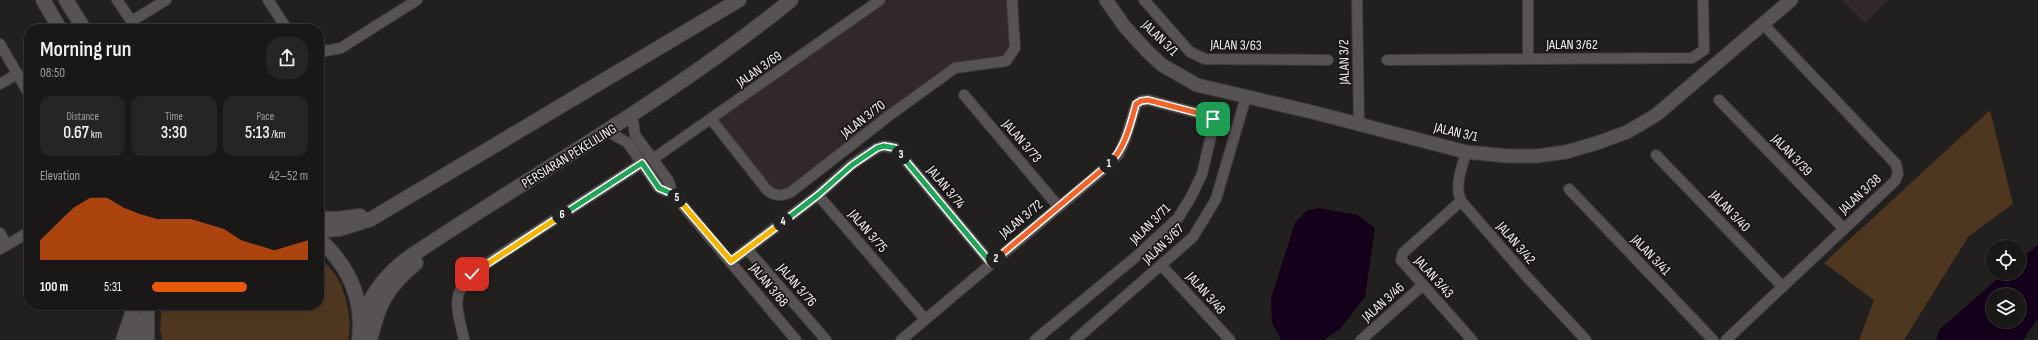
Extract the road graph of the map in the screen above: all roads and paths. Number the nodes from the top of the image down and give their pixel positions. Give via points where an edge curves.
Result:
1 (43, 0) edge
2 (66, 0) edge
3 (117, 0) edge
4 (166, 0) edge
5 (268, 0) edge
6 (417, 0) edge
7 (739, 0) edge
8 (791, 0) edge
9 (880, 0) edge
10 (1012, 0) edge
11 (1106, 0) edge
12 (1144, 0) edge
13 (1358, 0) edge
14 (1528, 0) edge
15 (1703, 0) edge
16 (1784, 2) edge
17 (57, 24) edge
18 (81, 24) edge
19 (133, 24) edge
20 (135, 24) edge
21 (280, 24) edge
22 (1763, 24) junction
23 (0, 44) edge
24 (324, 51) edge
25 (1528, 58) junction
26 (1328, 60) dead end
27 (1387, 60) dead end
28 (17, 74) junction
29 (0, 84) edge
30 (24, 86) edge
31 (964, 95) dead end
32 (1246, 97) junction
33 (1719, 100) dead end
34 (1136, 104) joint
35 (632, 115) junction
36 (711, 119) junction
37 (1359, 124) junction
38 (607, 131) junction
39 (1466, 152) junction
40 (1656, 155) dead end
41 (653, 159) junction
42 (642, 163) junction
43 (1569, 188) dead end
44 (673, 194) junction
45 (818, 195) junction
46 (1461, 201) junction
47 (396, 204) junction
48 (1058, 206) junction
49 (324, 218) edge
50 (1844, 229) junction
51 (324, 230) edge
52 (0, 232) edge
53 (24, 235) edge
54 (430, 243) junction
55 (324, 244) edge
56 (4, 247) edge
57 (746, 249) junction
58 (731, 261) junction
59 (991, 263) junction
60 (1162, 266) junction
61 (1423, 285) junction
62 (1783, 286) junction
63 (133, 310) edge
64 (146, 310) edge
65 (925, 319) junction
66 (360, 321) junction
67 (122, 340) edge
68 (135, 340) edge
69 (147, 340) edge
70 (359, 340) edge
71 (370, 340) edge
72 (464, 340) edge
73 (796, 340) edge
74 (826, 340) edge
75 (901, 340) edge
76 (1035, 340) edge
77 (1075, 340) edge
78 (1230, 340) edge
79 (1361, 340) edge
80 (1472, 340) edge
81 (1586, 340) edge
82 (1713, 340) edge
83 (1726, 340) edge

1 - 17 main road
2 - 18 main road
3 - 19 street
4 - 20 street
5 - 21 street
6 - 24 street via 340,48
7 - 47 main road
8 - 35 main road, PERSIARAN PEKELILING via 756,28
9 - 36 street, JALAN 3/69
10 - 36 street, JALAN 3/70 via 1015,48 1006,61 955,68 784,195 771,194 767,190
11 - 32 street, JALAN 3/1 via 1125,27 1162,65 1197,85
12 - 26 street, JALAN 3/63 via 1190,52 1205,59
13 - 37 street, JALAN 3/2
14 - 25 street
15 - 25 street, JALAN 3/62 via 1704,50 1692,58
16 - 22 street, JALAN 3/1
22 - 39 street, JALAN 3/1 via 1656,115 1627,132 1566,152 1537,156
22 - 50 street, JALAN 3/38 via 1896,164 1898,174 1895,181
23 - 28 street
25 - 27 street, JALAN 3/62
28 - 29 street
28 - 30 street
31 - 48 street, JALAN 3/73
32 - 37 street, JALAN 3/1
32 - 60 street, JALAN 3/67 via 1216,199 1193,237
33 - 50 street, JALAN 3/39
34 - 48 street, JALAN 3/72 via 1118,155
34 - 76 street, JALAN 3/71 via 1148,100 1213,119 1202,174 1178,218 1138,255
35 - 38 main road, PERSIARAN PEKELILING
35 - 41 street, JALAN 3/68 via 635,135
36 - 41 street, JALAN 3/69
37 - 39 street, JALAN 3/1
38 - 42 street, JALAN 3/68 via 628,143
38 - 54 main road, PERSIARAN PEKELILING
39 - 46 street via 1457,192
40 - 62 street, JALAN 3/40
41 - 44 street, JALAN 3/68 via 668,180
42 - 44 street, JALAN 3/68 via 659,188
42 - 72 street via 472,274 457,294
43 - 82 street, JALAN 3/41
44 - 58 street, JALAN 3/68
45 - 57 street
45 - 59 street, JALAN 3/74 via 852,165 877,148 895,148
45 - 65 street, JALAN 3/75
46 - 61 street, JALAN 3/43 via 1403,253 1401,260
46 - 81 street, JALAN 3/42
47 - 49 main road via 357,217
47 - 51 main road via 371,219 339,229
48 - 59 street, JALAN 3/72
50 - 62 street, JALAN 3/38
52 - 56 street
53 - 56 street
54 - 66 main road, PERSIARAN PEKELILING via 384,278
54 - 71 main road via 420,259 388,290 379,306
55 - 66 main road via 349,275 355,290
57 - 58 street
57 - 74 street, JALAN 3/76
58 - 73 street, JALAN 3/68
59 - 65 street, JALAN 3/72
60 - 77 street, JALAN 3/67
60 - 78 street, JALAN 3/48
61 - 79 street, JALAN 3/46
61 - 80 street, JALAN 3/43
62 - 83 street, JALAN 3/38
63 - 67 main road
64 - 68 main road
64 - 69 main road
65 - 75 street, JALAN 3/72
66 - 70 main road

